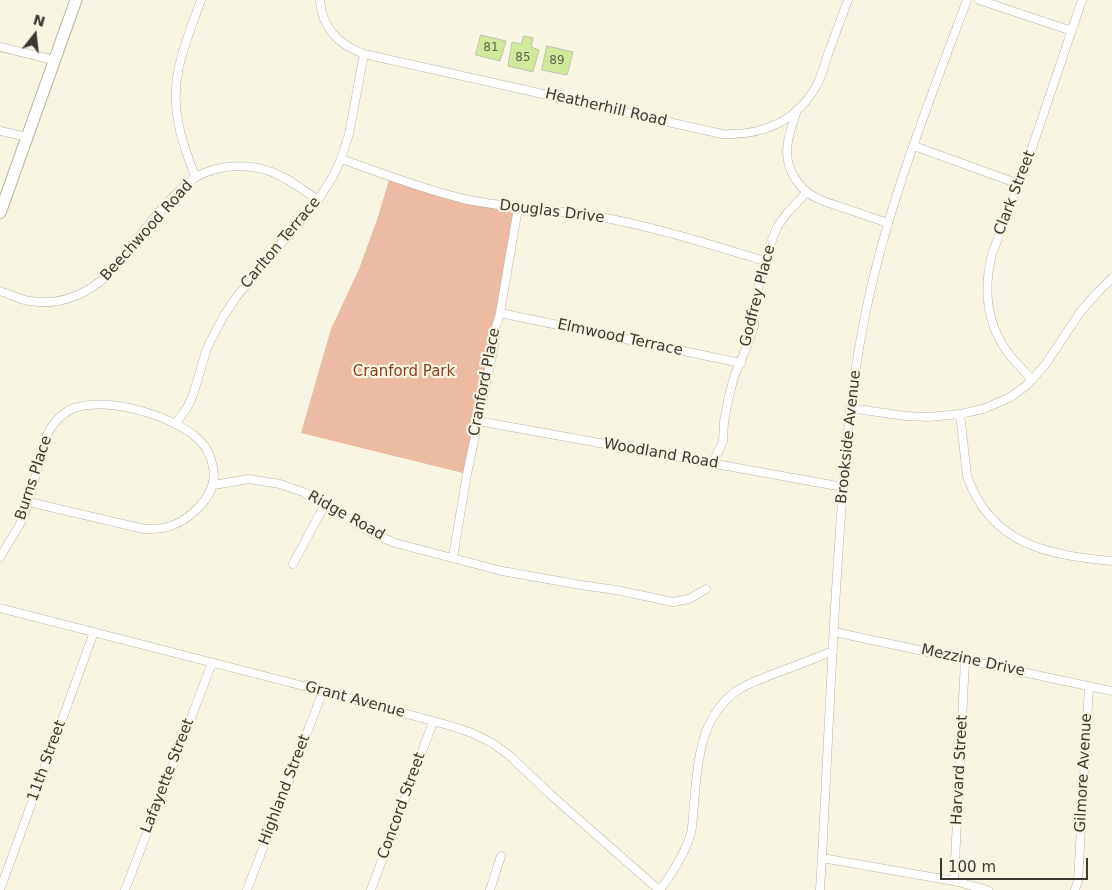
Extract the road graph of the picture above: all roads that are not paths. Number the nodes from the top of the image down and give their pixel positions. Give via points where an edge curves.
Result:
1 (76, 0) edge
2 (201, 0) edge
3 (320, 0) edge
4 (848, 0) edge
5 (966, 0) edge
6 (979, 0) edge
7 (1082, 0) edge
8 (1072, 31) junction
9 (0, 47) edge
10 (364, 54) junction
11 (54, 60) junction
12 (797, 110) junction
13 (0, 131) edge
14 (27, 137) junction
15 (914, 146) junction
16 (341, 159) junction
17 (195, 177) junction
18 (1019, 184) junction
19 (807, 192) junction
20 (318, 200) junction
21 (518, 208) junction
22 (0, 213) edge
23 (888, 223) junction
24 (766, 261) junction
25 (1112, 278) edge
26 (0, 291) edge
27 (500, 313) junction
28 (741, 363) junction
29 (1032, 380) junction
30 (850, 408) junction
31 (960, 414) junction
32 (478, 421) junction
33 (175, 424) junction
34 (713, 463) junction
35 (214, 485) junction
36 (843, 487) junction
37 (29, 502) junction
38 (324, 504) junction
39 (0, 556) edge
40 (453, 557) junction
41 (1112, 561) edge
42 (293, 564) dead end
43 (706, 589) dead end
44 (0, 608) edge
45 (94, 632) junction
46 (834, 632) junction
47 (833, 651) junction
48 (966, 660) junction
49 (212, 663) junction
50 (1089, 686) junction
51 (323, 691) junction
52 (1112, 691) edge
53 (433, 722) junction
54 (501, 856) dead end
55 (822, 858) junction
56 (954, 881) junction
57 (0, 890) edge
58 (125, 890) edge
59 (247, 890) edge
60 (370, 890) edge
61 (490, 890) edge
62 (660, 890) edge
63 (820, 890) edge
64 (988, 890) edge
65 (1075, 890) edge

1 - 11 main road
2 - 17 street via 180,59 175,91 179,126
3 - 10 street, Heatherhill Road via 329,29 345,46
4 - 12 street, Heatherhill Road via 819,80
5 - 15 street, Brookside Avenue
6 - 8 street
7 - 8 street, Clark Street
8 - 18 street, Clark Street
9 - 11 street
10 - 12 street, Heatherhill Road via 722,134 753,133 769,128
10 - 16 street, Carlton Terrace
11 - 14 main road
12 - 19 street via 788,140 788,163 798,184
13 - 14 street
14 - 22 main road
15 - 18 street
15 - 23 street, Brookside Avenue
16 - 20 street, Carlton Terrace
16 - 21 street, Douglas Drive via 435,191
17 - 20 street, Beechwood Road via 227,167 256,168 284,178
17 - 26 street, Beechwood Road via 163,208 107,276 84,293 58,302 43,303
18 - 29 street, Clark Street via 992,254 988,270 988,302 991,319 1005,349
19 - 23 street via 818,199
19 - 24 street, Godfrey Place via 777,228
20 - 33 street, Carlton Terrace via 223,317 207,348 193,395
21 - 24 street, Douglas Drive via 635,224
21 - 27 street, Cranford Place
23 - 30 street, Brookside Avenue via 863,324
24 - 28 street, Godfrey Place via 759,282 754,326
25 - 29 street via 1082,311
27 - 28 street, Elmwood Terrace
27 - 32 street, Cranford Place
28 - 34 street, Godfrey Place via 728,400 723,442
29 - 31 street via 1009,398
30 - 31 street via 905,416
30 - 36 street, Brookside Avenue
31 - 41 street via 967,476 977,498 998,525 1036,548
32 - 34 street, Woodland Road
32 - 40 street, Cranford Place
33 - 35 street, Burns Place via 193,434 208,451
33 - 37 street, Burns Place via 122,406 85,406 66,412 46,438
34 - 36 street, Woodland Road
35 - 37 street via 189,516 168,528 155,530
35 - 38 street, Ridge Road via 250,479 280,484
36 - 46 street, Brookside Avenue
37 - 39 street, Burns Place
38 - 40 street, Ridge Road via 395,543
38 - 42 street
40 - 43 street, Ridge Road via 502,571 673,602 689,599
44 - 45 street, Grant Avenue
45 - 49 street, Grant Avenue
45 - 57 street, 11th Street
46 - 47 street, Brookside Avenue
46 - 48 street, Mezzine Drive
47 - 55 street, Brookside Avenue
47 - 62 street via 749,684 724,701 714,714 703,740 691,832 685,849
48 - 50 street, Mezzine Drive
48 - 56 street, Harvard Street
49 - 51 street, Grant Avenue
49 - 58 street, Lafayette Street
50 - 52 street, Mezzine Drive
50 - 65 street, Gilmore Avenue
51 - 53 street, Grant Avenue
51 - 59 street, Highland Street
53 - 60 street, Concord Street
53 - 62 street, Grant Avenue via 472,733 510,756
54 - 61 street
55 - 56 street
55 - 63 street, Brookside Avenue
56 - 64 street

